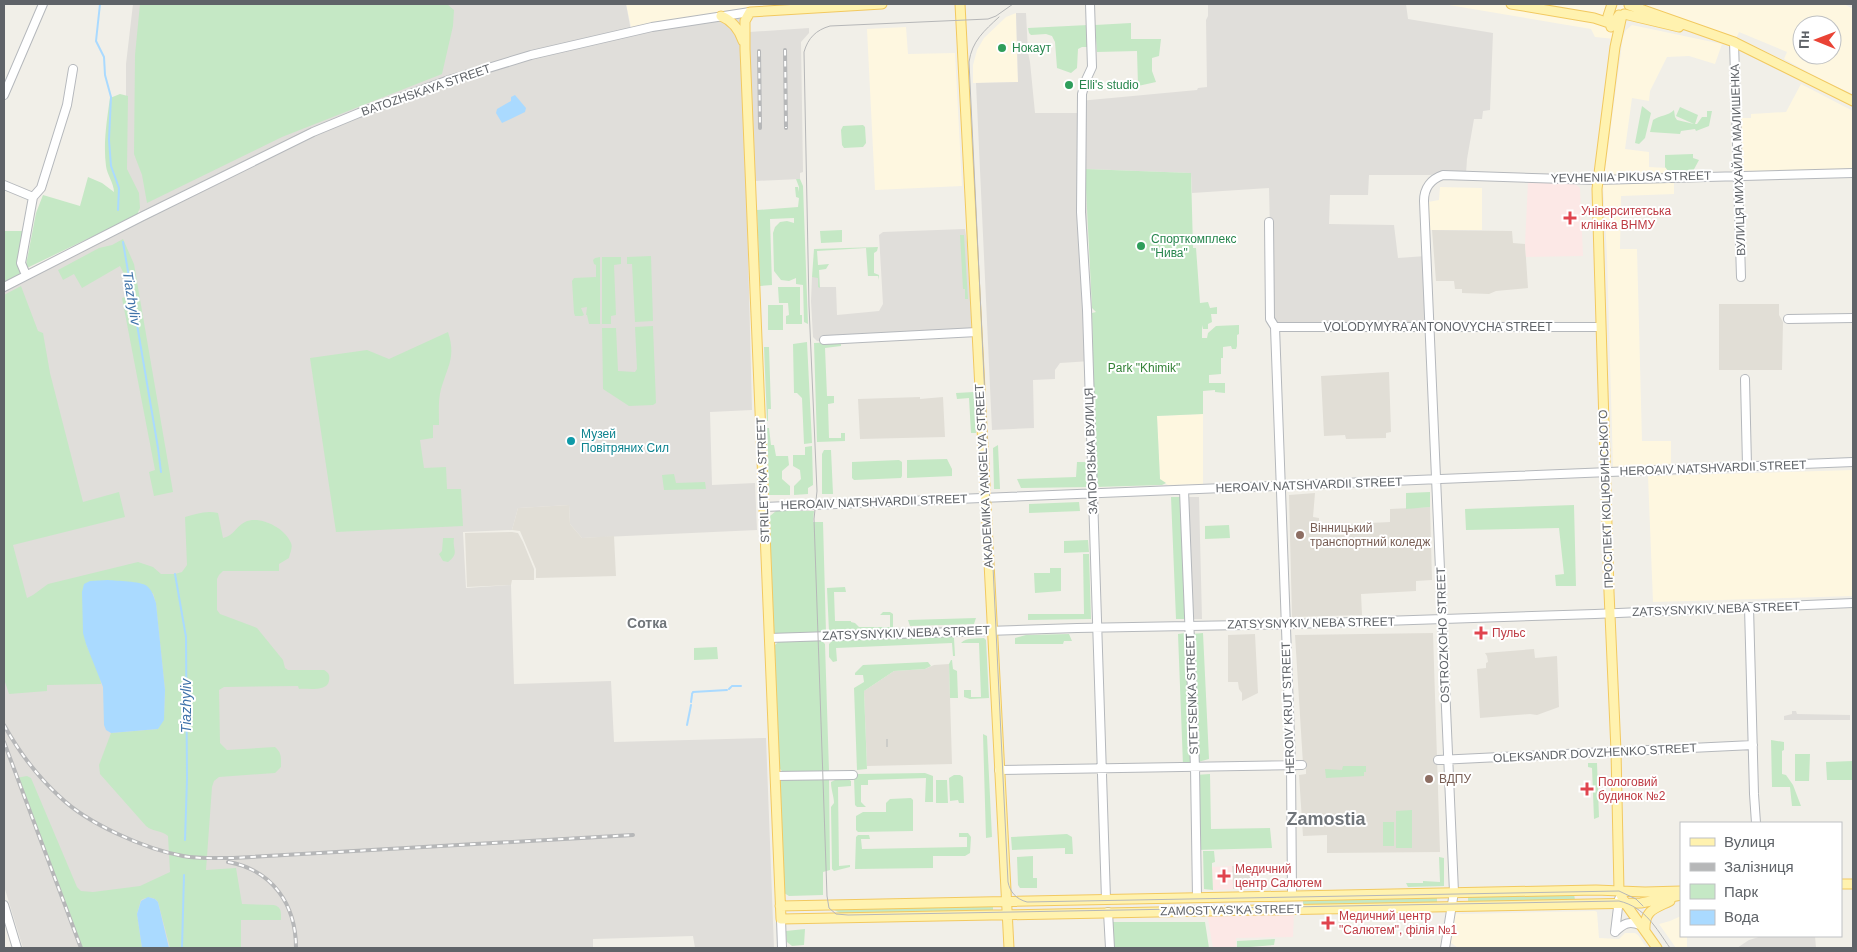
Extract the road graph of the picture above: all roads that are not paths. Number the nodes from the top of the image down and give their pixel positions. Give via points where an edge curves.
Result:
1 (43, 4) edge
2 (882, 4) edge
3 (960, 4) edge
4 (1090, 4) edge
5 (1511, 4) edge
6 (1628, 4) edge
7 (1612, 5) edge
8 (750, 12) junction
9 (1622, 15) junction
10 (721, 16) junction
11 (1594, 18) junction
12 (1635, 18) junction
13 (1609, 23) junction
14 (1704, 33) junction
15 (1616, 38) junction
16 (1734, 42) junction
17 (745, 48) junction
18 (73, 69) dead end
19 (4, 95) edge
20 (1853, 101) edge
21 (1853, 174) edge
22 (1737, 176) junction
23 (1597, 180) junction
24 (4, 185) edge
25 (33, 197) junction
26 (1424, 201) joint
27 (1269, 222) dead end
28 (26, 275) junction
29 (1741, 277) dead end
30 (4, 286) edge
31 (1853, 318) edge
32 (1788, 319) dead end
33 (1275, 327) junction
34 (1430, 327) junction
35 (1601, 327) junction
36 (977, 332) junction
37 (824, 340) dead end
38 (1745, 379) dead end
39 (1853, 462) edge
40 (1747, 466) junction
41 (1606, 473) junction
42 (1437, 480) junction
43 (1281, 486) junction
44 (1184, 490) junction
45 (1092, 493) junction
46 (985, 498) junction
47 (764, 507) junction
48 (1853, 603) edge
49 (1749, 607) junction
50 (1610, 613) junction
51 (1443, 619) junction
52 (1285, 624) junction
53 (1189, 626) junction
54 (1097, 627) junction
55 (992, 630) junction
56 (769, 638) junction
57 (1753, 745) junction
58 (1616, 751) junction
59 (1438, 760) dead end
60 (1448, 760) junction
61 (1290, 765) junction
62 (1302, 765) dead end
63 (1195, 767) junction
64 (1102, 769) junction
65 (999, 770) junction
66 (853, 775) dead end
67 (775, 776) junction
68 (1756, 822) edge
69 (1619, 875) junction
70 (1596, 890) junction
71 (1618, 890) junction
72 (1680, 891) edge
73 (1454, 892) junction
74 (1640, 892) junction
75 (1680, 895) edge
76 (1292, 896) junction
77 (1680, 896) edge
78 (1197, 898) junction
79 (1106, 899) junction
80 (1006, 902) junction
81 (1596, 904) junction
82 (1621, 904) junction
83 (4, 905) edge
84 (780, 906) junction
85 (1451, 906) junction
86 (1108, 912) junction
87 (1008, 914) junction
88 (781, 919) junction
89 (1643, 928) junction
90 (17, 948) edge
91 (782, 948) edge
92 (1009, 948) edge
93 (1110, 948) edge
94 (1444, 948) edge
95 (1657, 948) edge

1 - 19 street
2 - 8 main road, BATOZHSKAYA STREET
3 - 36 main road, AKADEMIKA YANGELYA STREET
4 - 45 street, ЗАПОРІЗЬКА ВУЛИЦЯ via 1092,67 1082,94 1081,156
5 - 11 main road
6 - 9 main road via 1628,11
6 - 14 main road
7 - 9 main road via 1615,14
7 - 11 main road via 1604,14
7 - 13 main road
8 - 10 street, BATOZHSKAYA STREET
8 - 17 main road, STRILETS'KA STREET via 745,21
9 - 12 main road
9 - 13 main road
9 - 15 main road, ПРОСПЕКТ КОЦЮБИНСЬКОГО
10 - 17 main road via 737,28
10 - 28 street, BATOZHSKAYA STREET via 652,27 531,55 449,80 359,113 313,132
11 - 13 main road
12 - 14 main road
12 - 15 main road via 1621,27
13 - 15 main road
14 - 16 main road
15 - 23 main road, ПРОСПЕКТ КОЦЮБИНСЬКОГО
16 - 20 main road
16 - 22 street, ВУЛИЦЯ МИХАЙЛА МАЛИШЕНКА
17 - 47 main road, STRILETS'KA STREET
18 - 25 street via 67,105 40,188
21 - 22 street, YEVHENIIA PIKUSA STREET
22 - 23 street, YEVHENIIA PIKUSA STREET
22 - 29 street, ВУЛИЦЯ МИХАЙЛА МАЛИШЕНКА
23 - 26 street, YEVHENIIA PIKUSA STREET via 1443,175 1428,184
23 - 35 main road, ПРОСПЕКТ КОЦЮБИНСЬКОГО
24 - 25 street
25 - 28 street via 21,263
26 - 34 street, OSTROZKOHO STREET
27 - 33 street, HEROIV KRUT STREET via 1270,319
28 - 30 street, BATOZHSKAYA STREET
31 - 32 street
33 - 34 street, VOLODYMYRA ANTONOVYCHA STREET
33 - 43 street, HEROIV KRUT STREET
34 - 35 street, VOLODYMYRA ANTONOVYCHA STREET
34 - 42 street, OSTROZKOHO STREET
35 - 41 main road, ПРОСПЕКТ КОЦЮБИНСЬКОГО
36 - 37 street
36 - 46 main road, AKADEMIKA YANGELYA STREET
38 - 40 street
39 - 40 street, HEROAIV NATSHVARDII STREET
40 - 41 street, HEROAIV NATSHVARDII STREET
41 - 42 street, HEROAIV NATSHVARDII STREET
41 - 50 main road, ПРОСПЕКТ КОЦЮБИНСЬКОГО
42 - 43 street, HEROAIV NATSHVARDII STREET
42 - 51 street, OSTROZKOHO STREET
43 - 44 street, HEROAIV NATSHVARDII STREET
43 - 52 street, HEROIV KRUT STREET
44 - 45 street, HEROAIV NATSHVARDII STREET
44 - 53 street, STETSENKA STREET
45 - 46 street, HEROAIV NATSHVARDII STREET
45 - 54 street, ЗАПОРІЗЬКА ВУЛИЦЯ
46 - 47 street, HEROAIV NATSHVARDII STREET
46 - 55 main road, AKADEMIKA YANGELYA STREET
47 - 56 main road, STRILETS'KA STREET
48 - 49 street, ZATSYSNYKIV NEBA STREET
49 - 50 street, ZATSYSNYKIV NEBA STREET
49 - 57 street
50 - 51 street, ZATSYSNYKIV NEBA STREET
50 - 58 main road, ПРОСПЕКТ КОЦЮБИНСЬКОГО
51 - 52 street, ZATSYSNYKIV NEBA STREET
51 - 60 street, OSTROZKOHO STREET
52 - 53 street, ZATSYSNYKIV NEBA STREET
52 - 61 street, HEROIV KRUT STREET
53 - 54 street, ZATSYSNYKIV NEBA STREET
53 - 63 street, STETSENKA STREET
54 - 55 street, ZATSYSNYKIV NEBA STREET
54 - 64 street, ЗАПОРІЗЬКА ВУЛИЦЯ
55 - 56 street, ZATSYSNYKIV NEBA STREET
55 - 65 main road, AKADEMIKA YANGELYA STREET
56 - 67 main road, STRILETS'KA STREET
57 - 58 street, OLEKSANDR DOVZHENKO STREET
57 - 68 street
58 - 60 street, OLEKSANDR DOVZHENKO STREET
58 - 69 main road, ПРОСПЕКТ КОЦЮБИНСЬКОГО
59 - 60 street, OLEKSANDR DOVZHENKO STREET
60 - 73 street, OSTROZKOHO STREET
61 - 62 street
61 - 63 street
61 - 76 street, HEROIV KRUT STREET
63 - 64 street
63 - 78 street, STETSENKA STREET
64 - 65 street
64 - 79 street, ЗАПОРІЗЬКА ВУЛИЦЯ
65 - 80 main road, AKADEMIKA YANGELYA STREET
66 - 67 street
67 - 84 main road, STRILETS'KA STREET
69 - 70 main road
69 - 71 main road, ПРОСПЕКТ КОЦЮБИНСЬКОГО
69 - 74 main road via 1626,885
70 - 71 main road, ZAMOSTYAS'KA STREET
70 - 73 main road, ZAMOSTYAS'KA STREET
71 - 74 main road, ZAMOSTYAS'KA STREET
71 - 81 main road via 1609,902
71 - 82 main road, ПРОСПЕКТ КОЦЮБИНСЬКОГО
72 - 74 main road, ZAMOSTYAS'KA STREET
73 - 76 main road, ZAMOSTYAS'KA STREET
73 - 85 street, OSTROZKOHO STREET
74 - 82 main road via 1629,894
75 - 82 main road via 1648,903
76 - 78 main road, ZAMOSTYAS'KA STREET
77 - 89 main road via 1649,912
78 - 79 main road, ZAMOSTYAS'KA STREET
79 - 80 main road, ZAMOSTYAS'KA STREET
80 - 84 main road, ZAMOSTYAS'KA STREET
80 - 87 main road, AKADEMIKA YANGELYA STREET
81 - 82 main road, ZAMOSTYAS'KA STREET
81 - 85 main road, ZAMOSTYAS'KA STREET
82 - 89 main road
82 - 89 street via 1615,932 1630,922
83 - 90 street
84 - 88 main road, STRILETS'KA STREET
85 - 86 main road, ZAMOSTYAS'KA STREET
85 - 94 street, OSTROZKOHO STREET
86 - 87 main road, ZAMOSTYAS'KA STREET
86 - 93 street
87 - 88 main road, ZAMOSTYAS'KA STREET
87 - 92 main road, AKADEMIKA YANGELYA STREET
88 - 91 street, STRILETS'KA STREET
89 - 95 main road

